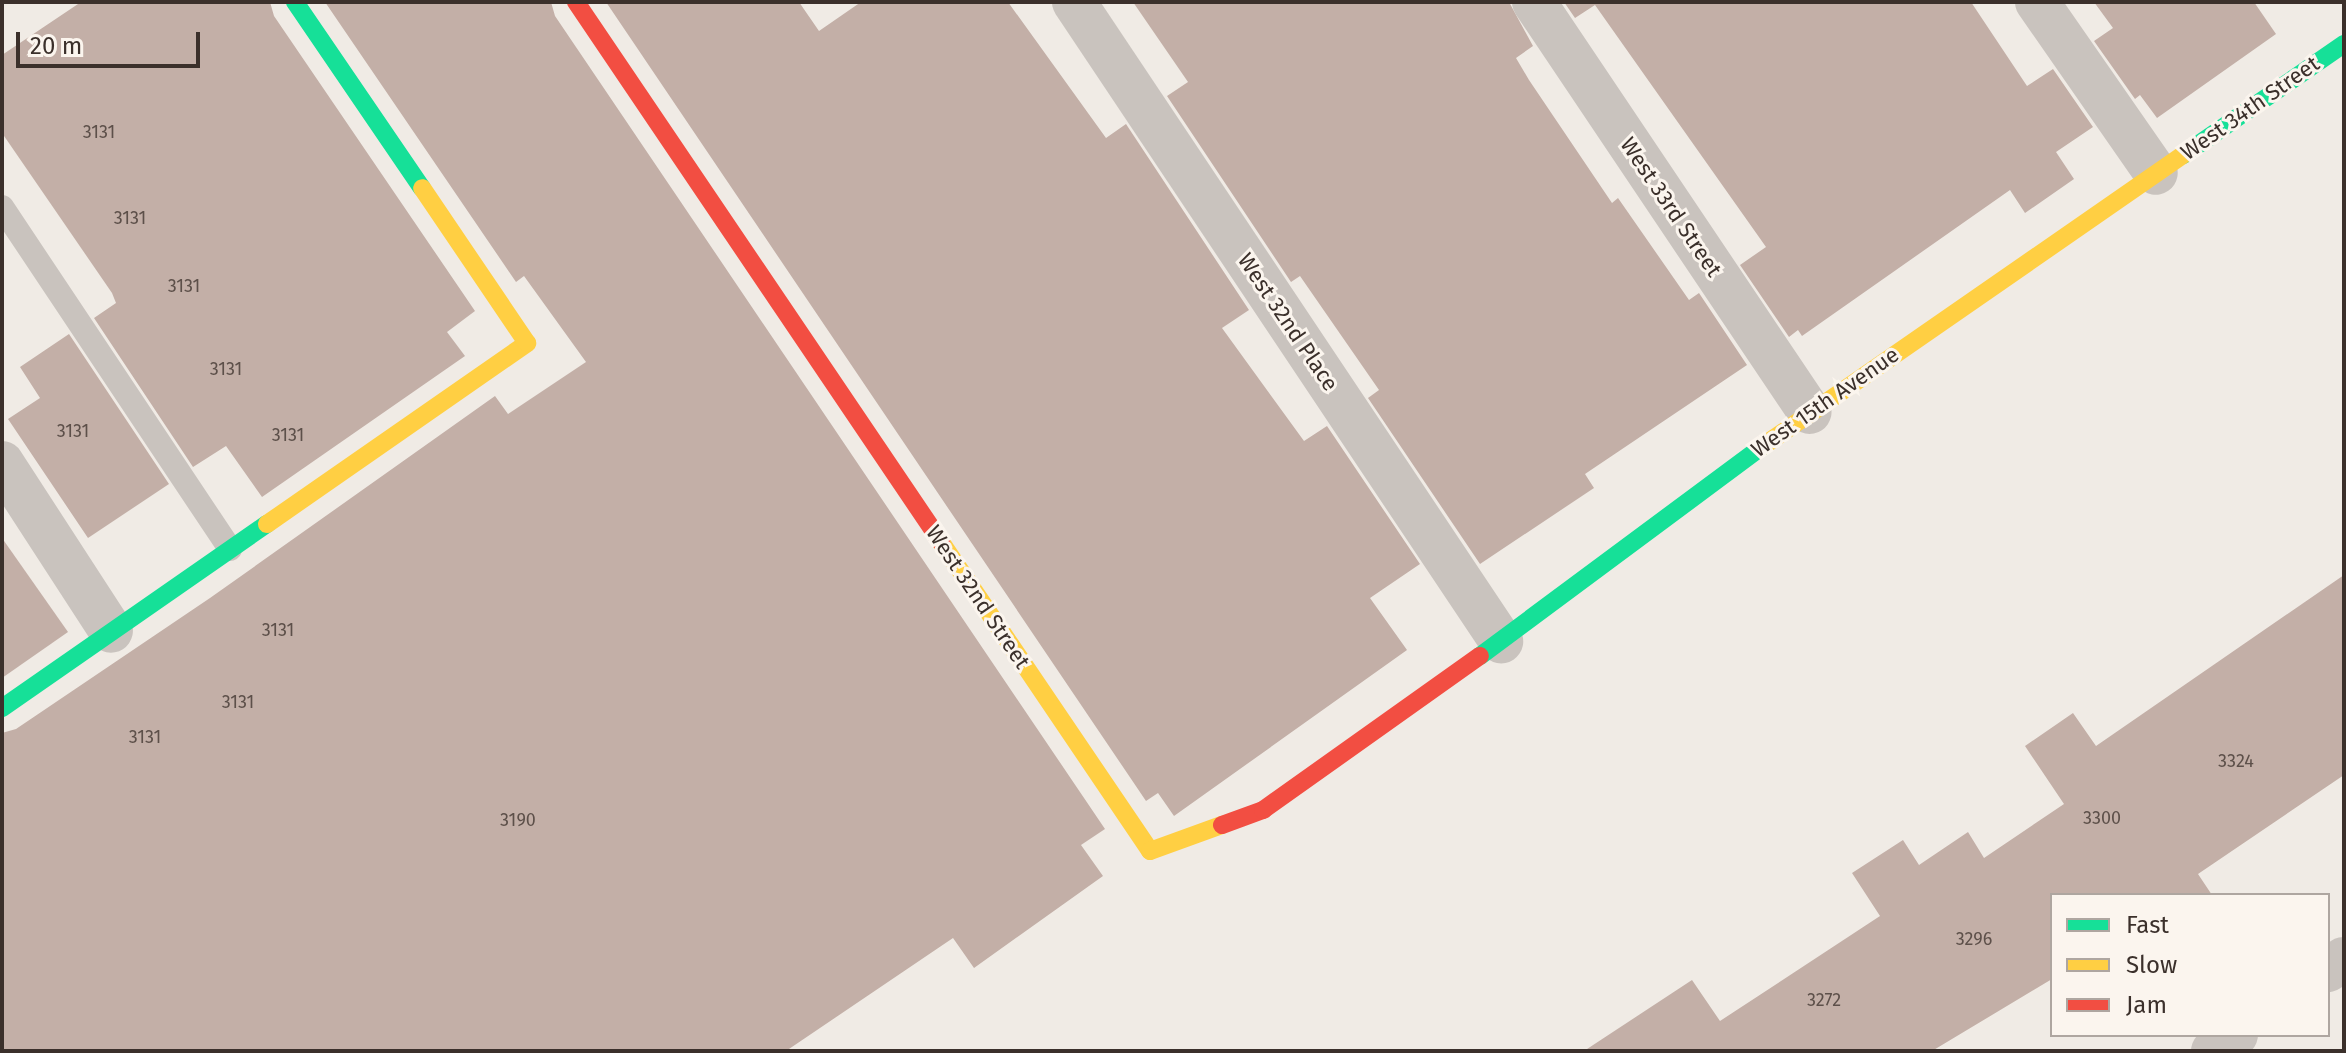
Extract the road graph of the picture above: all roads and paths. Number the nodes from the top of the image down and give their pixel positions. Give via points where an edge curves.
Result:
1 (295, 2) edge
2 (576, 2) edge
3 (1074, 2) edge
4 (1534, 2) edge
5 (2037, 2) edge
6 (2344, 44) edge
7 (2156, 173) junction
8 (2, 207) edge
9 (1809, 412) junction
10 (2, 463) edge
11 (230, 549) junction
12 (111, 631) junction
13 (1501, 641) junction
14 (2, 708) edge
15 (2233, 1037) edge
16 (2213, 1051) edge

1 - 11 street via 527,343
2 - 13 street, West 32nd Street via 1150,851 1263,810
3 - 13 street, West 32nd Place
4 - 9 street, West 33rd Street
5 - 7 street
6 - 7 street, West 34th Street
7 - 9 street, West 15th Avenue
8 - 11 lane
9 - 13 street, West 15th Avenue
10 - 12 street
11 - 12 street
12 - 14 street
15 - 16 street

